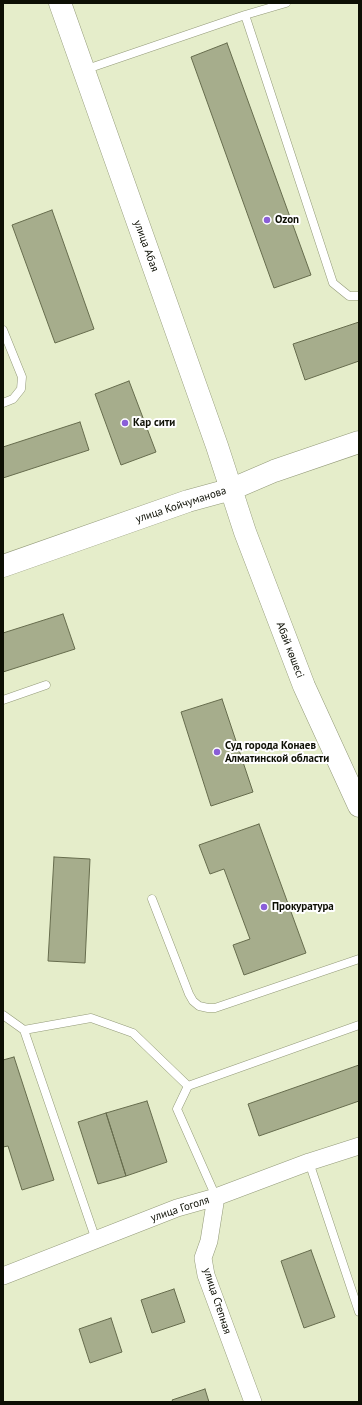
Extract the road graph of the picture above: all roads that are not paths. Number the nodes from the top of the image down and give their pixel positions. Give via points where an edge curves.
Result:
1 (60, 3) edge
2 (286, 3) edge
3 (245, 15) junction
4 (83, 70) junction
5 (359, 296) edge
6 (3, 330) edge
7 (3, 403) edge
8 (359, 442) edge
9 (232, 489) junction
10 (3, 566) edge
11 (46, 685) dead end
12 (3, 700) edge
13 (359, 806) edge
14 (152, 899) dead end
15 (359, 959) edge
16 (3, 1015) edge
17 (359, 1025) edge
18 (24, 1030) junction
19 (188, 1086) junction
20 (359, 1146) edge
21 (309, 1162) junction
22 (216, 1197) junction
23 (96, 1240) junction
24 (3, 1276) edge
25 (359, 1312) edge
26 (252, 1402) edge

1 - 4 street, улица Абая
2 - 3 lane
3 - 4 lane
3 - 5 lane via 333,283 349,296
4 - 9 street, улица Абая
6 - 7 lane via 22,377 21,389 13,399
8 - 9 street, улица Койчуманова
9 - 10 street, улица Койчуманова via 188,501
9 - 13 street, Абай көшесі via 245,532 304,686
11 - 12 lane
14 - 15 lane via 193,1001 199,1006 215,1008
16 - 18 lane
17 - 19 lane
18 - 19 lane via 91,1018 133,1033
18 - 23 lane
19 - 22 lane via 177,1109
20 - 21 street, улица Гоголя
21 - 22 street, улица Гоголя
21 - 25 lane
22 - 23 street, улица Гоголя via 177,1208
22 - 26 street, улица Степная via 209,1241 203,1258 206,1275
23 - 24 street, улица Гоголя

